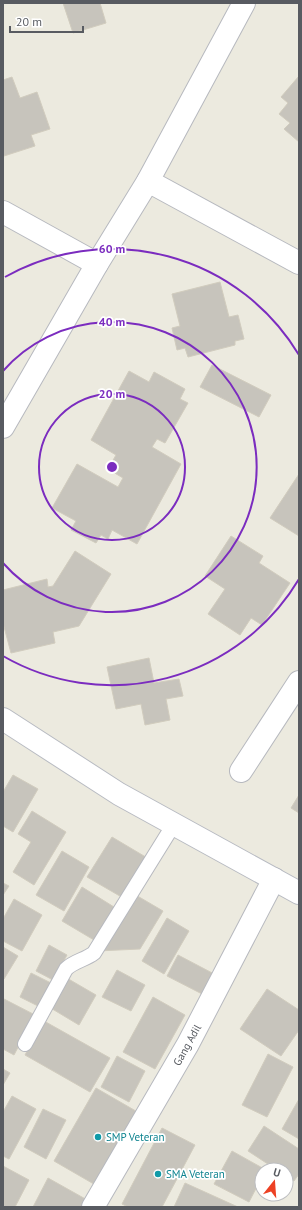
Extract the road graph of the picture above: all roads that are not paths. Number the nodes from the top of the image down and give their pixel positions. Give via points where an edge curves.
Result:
1 (244, 3) edge
2 (148, 181) junction
3 (3, 212) edge
4 (299, 263) edge
5 (97, 264) junction
6 (3, 427) edge
7 (299, 682) edge
8 (3, 720) edge
9 (241, 771) dead end
10 (174, 824) junction
11 (274, 879) junction
12 (299, 893) edge
13 (25, 1044) dead end
14 (93, 1207) edge

1 - 2 street
2 - 4 street
2 - 5 street
3 - 5 street
5 - 6 street
7 - 9 street
8 - 10 street via 119,794
10 - 11 street
10 - 13 lane via 94,953 66,969
11 - 12 street
11 - 14 street, Gang Adil via 188,1044

